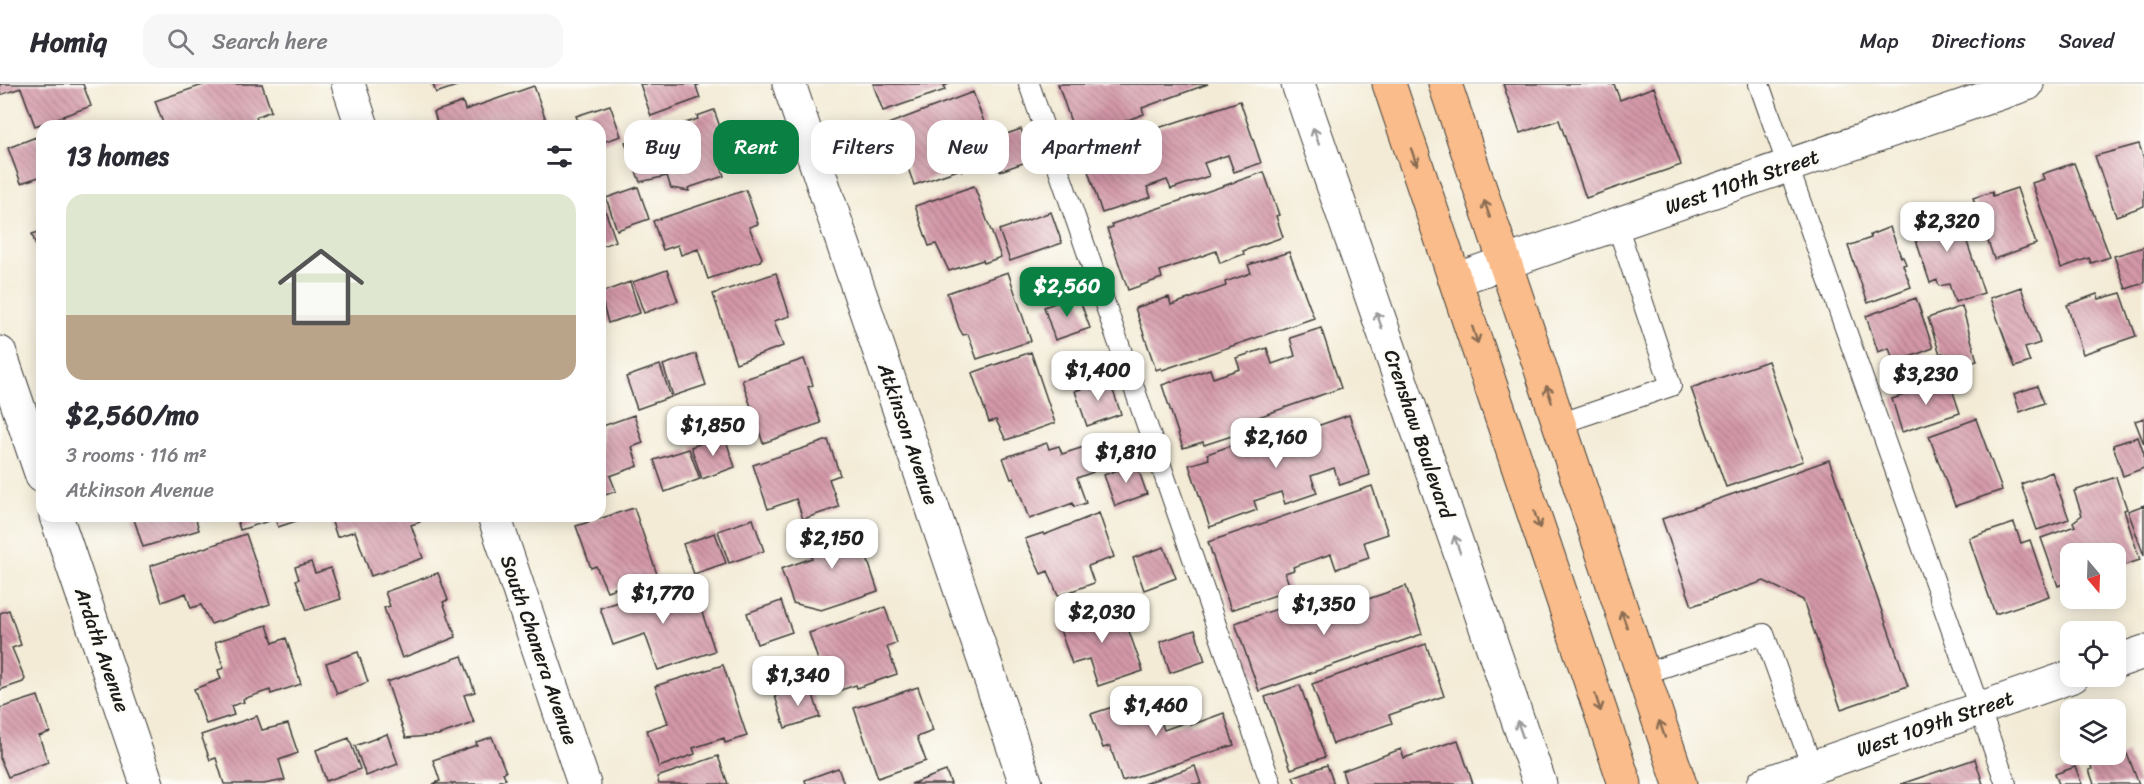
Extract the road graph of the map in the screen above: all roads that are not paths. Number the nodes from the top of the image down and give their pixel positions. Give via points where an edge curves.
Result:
1 (348, 84) edge
2 (789, 84) edge
3 (1029, 84) edge
4 (1298, 84) edge
5 (1389, 84) edge
6 (1444, 84) edge
7 (1759, 84) edge
8 (2026, 84) edge
9 (360, 120) edge
10 (1787, 167) junction
11 (1617, 225) junction
12 (1505, 263) junction
13 (1457, 279) junction
14 (0, 353) edge
15 (1559, 424) junction
16 (36, 458) edge
17 (58, 522) edge
18 (496, 522) edge
19 (2144, 652) edge
20 (2126, 658) edge
21 (1643, 674) junction
22 (2060, 681) edge
23 (1980, 709) junction
24 (1812, 767) junction
25 (147, 784) edge
26 (584, 784) edge
27 (1026, 784) edge
28 (1271, 784) edge
29 (1540, 784) edge
30 (1625, 784) edge
31 (1680, 784) edge
32 (1764, 784) edge
33 (2006, 784) edge

1 - 9 street
2 - 27 street, Atkinson Avenue
3 - 28 lane
29 -> 4 street, Crenshaw Boulevard
5 -> 13 main road
12 -> 6 main road
7 - 10 lane
8 - 10 street, West 110th Street
10 - 11 street, West 110th Street
10 - 23 lane
11 - 12 street, West 110th Street
11 - 15 lane via 1671,386
12 - 13 street, West 110th Street
15 -> 12 main road
13 -> 30 main road
14 - 16 street
21 -> 15 main road
17 - 25 street, Ardath Avenue
18 - 26 street, South Chanera Avenue
19 - 20 street
21 - 24 lane via 1764,634
31 -> 21 main road
22 - 23 street, West 109th Street
23 - 24 street, West 109th Street
23 - 33 lane
24 - 32 street, West 109th Street

